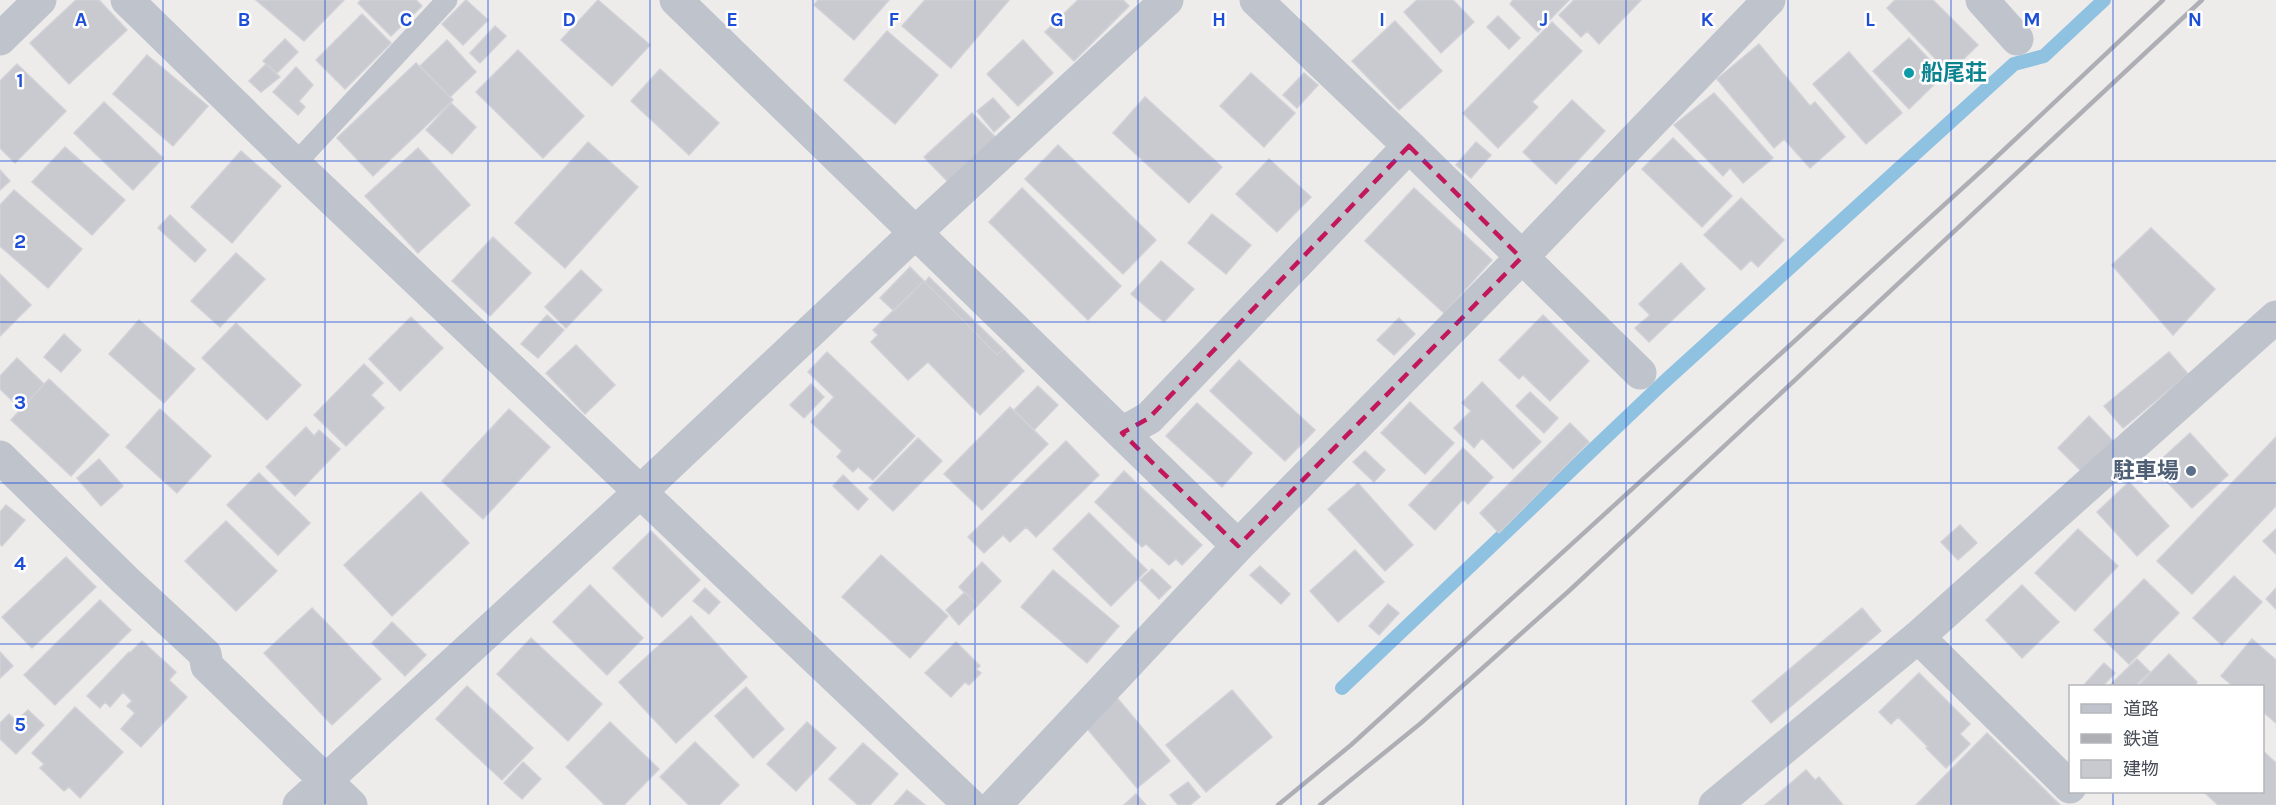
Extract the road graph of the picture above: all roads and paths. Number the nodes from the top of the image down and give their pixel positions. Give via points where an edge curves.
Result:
1 (40, 0) edge
2 (127, 0) edge
3 (447, 0) edge
4 (676, 0) edge
5 (1167, 0) edge
6 (1256, 0) edge
7 (1769, 0) edge
8 (1982, 0) edge
9 (0, 39) edge
10 (2017, 39) dead end
11 (1409, 146) junction
12 (295, 164) junction
13 (916, 232) junction
14 (1521, 258) junction
15 (2276, 318) edge
16 (1640, 373) dead end
17 (1122, 433) junction
18 (0, 457) edge
19 (640, 492) junction
20 (1238, 546) junction
21 (1918, 637) junction
22 (325, 781) junction
23 (2069, 786) edge
24 (2076, 793) edge
25 (299, 805) edge
26 (351, 805) edge
27 (970, 805) edge
28 (995, 805) edge
29 (1715, 805) edge
30 (2089, 805) edge

1 - 9 street
2 - 12 street
3 - 12 lane
4 - 13 street
5 - 13 street
6 - 11 street
7 - 14 street
8 - 10 street
11 - 14 street
11 - 17 street via 1149,418
12 - 19 street
13 - 17 street
13 - 19 street
14 - 16 street
14 - 20 street
15 - 21 street
17 - 20 street
18 - 22 street via 205,654 207,666
19 - 22 street
19 - 27 street
20 - 28 street
21 - 23 street
21 - 29 street
22 - 25 street
22 - 26 street
24 - 30 street

